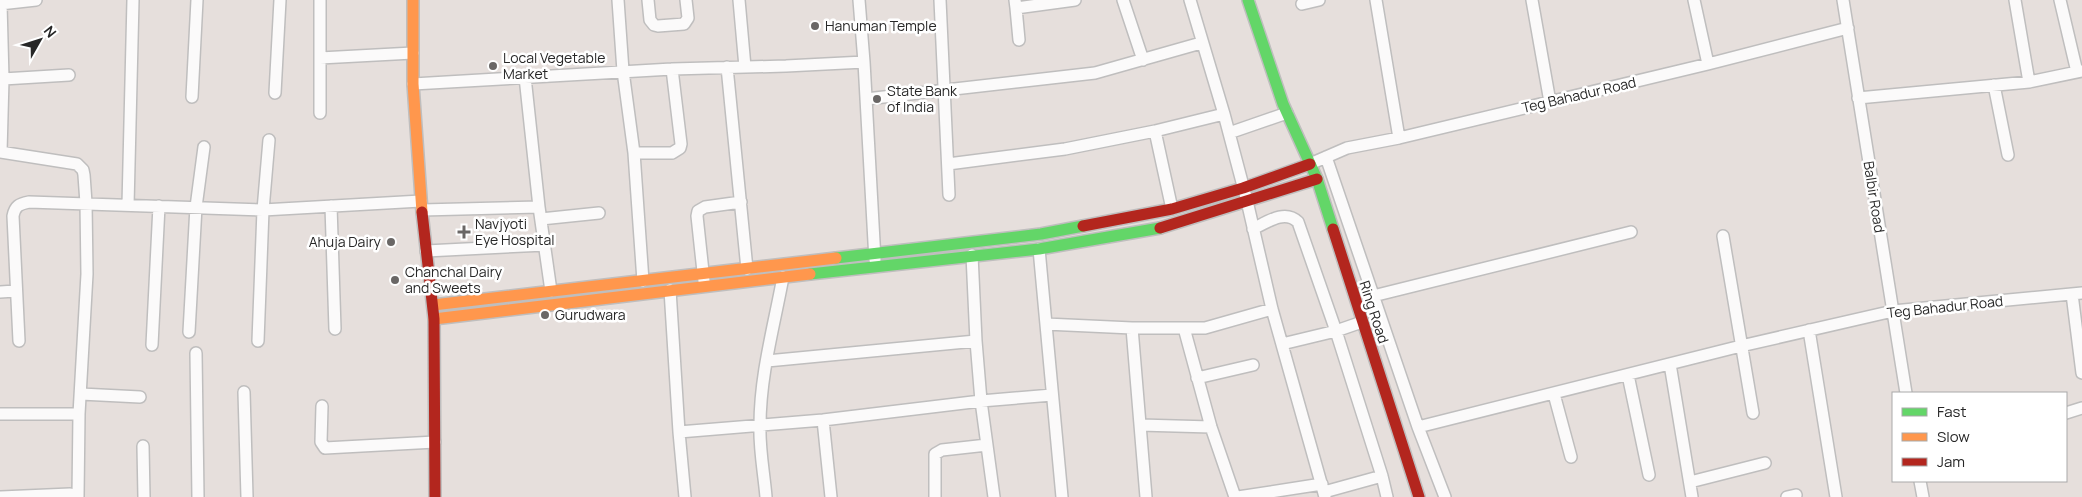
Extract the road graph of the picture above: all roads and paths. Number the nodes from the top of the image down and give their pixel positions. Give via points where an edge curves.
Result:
1 (36, 0) edge
2 (133, 0) edge
3 (197, 0) edge
4 (280, 0) edge
5 (320, 0) edge
6 (413, 0) edge
7 (618, 0) edge
8 (648, 0) edge
9 (686, 0) edge
10 (740, 0) edge
11 (859, 0) edge
12 (940, 0) edge
13 (1075, 0) edge
14 (1123, 0) edge
15 (1190, 0) edge
16 (1248, 0) edge
17 (1259, 0) edge
18 (1319, 0) edge
19 (1376, 0) edge
20 (1532, 0) edge
21 (1694, 0) edge
22 (1843, 0) edge
23 (2015, 0) edge
24 (2060, 0) edge
25 (0, 4) edge
26 (1016, 4) edge
27 (1302, 4) dead end
28 (1848, 28) junction
29 (1019, 40) dead end
30 (1201, 43) junction
31 (413, 53) junction
32 (320, 58) junction
33 (1143, 60) junction
34 (864, 62) junction
35 (1708, 64) junction
36 (727, 67) junction
37 (745, 67) junction
38 (672, 69) junction
39 (623, 71) junction
40 (2080, 72) edge
41 (69, 75) dead end
42 (525, 77) junction
43 (3, 78) junction
44 (2030, 82) junction
45 (413, 84) junction
46 (1994, 86) junction
47 (944, 90) junction
48 (275, 92) dead end
49 (192, 97) dead end
50 (1858, 98) junction
51 (866, 99) junction
52 (1550, 102) junction
53 (320, 113) dead end
54 (1224, 114) junction
55 (1287, 114) junction
56 (1155, 131) junction
57 (1229, 133) junction
58 (1298, 136) junction
59 (1399, 138) junction
60 (269, 140) dead end
61 (204, 147) dead end
62 (0, 152) edge
63 (634, 153) junction
64 (2008, 155) dead end
65 (1326, 157) junction
66 (948, 164) junction
67 (1310, 164) junction
68 (1316, 179) junction
69 (1243, 188) junction
70 (949, 195) dead end
71 (1248, 201) junction
72 (86, 202) junction
73 (741, 202) junction
74 (128, 205) junction
75 (421, 205) junction
76 (158, 206) junction
77 (332, 206) junction
78 (196, 207) junction
79 (1172, 209) junction
80 (263, 210) junction
81 (540, 213) junction
82 (600, 213) dead end
83 (1253, 229) junction
84 (1631, 232) dead end
85 (1722, 236) dead end
86 (544, 245) junction
87 (1039, 249) junction
88 (426, 251) junction
89 (875, 254) junction
90 (972, 255) junction
91 (875, 267) junction
92 (747, 269) junction
93 (703, 274) junction
94 (783, 278) junction
95 (643, 280) junction
96 (705, 286) junction
97 (670, 290) junction
98 (15, 291) junction
99 (551, 291) junction
100 (0, 292) edge
101 (2077, 294) edge
102 (1372, 296) junction
103 (432, 305) junction
104 (1272, 309) junction
105 (1892, 311) junction
106 (434, 320) junction
107 (1362, 322) junction
108 (1046, 324) junction
109 (1132, 328) junction
110 (1184, 328) junction
111 (335, 329) dead end
112 (1809, 330) junction
113 (1336, 331) junction
114 (189, 332) dead end
115 (19, 341) dead end
116 (258, 341) dead end
117 (976, 341) junction
118 (1282, 344) junction
119 (152, 345) dead end
120 (1741, 346) junction
121 (196, 354) dead end
122 (767, 361) junction
123 (1670, 364) junction
124 (1253, 365) dead end
125 (2082, 373) edge
126 (1628, 375) junction
127 (1197, 378) junction
128 (244, 392) dead end
129 (1906, 392) edge
130 (81, 394) junction
131 (1554, 394) junction
132 (1052, 395) junction
133 (140, 397) dead end
134 (982, 401) junction
135 (322, 406) dead end
136 (2082, 408) edge
137 (1753, 412) dead end
138 (2067, 413) edge
139 (0, 414) edge
140 (79, 414) junction
141 (823, 420) junction
142 (1140, 425) junction
143 (760, 426) junction
144 (1211, 427) junction
145 (1418, 427) junction
146 (679, 432) junction
147 (435, 442) junction
148 (988, 445) junction
149 (143, 446) dead end
150 (1571, 457) dead end
151 (1765, 464) dead end
152 (1648, 475) dead end
153 (1382, 476) junction
154 (1690, 482) junction
155 (1920, 482) edge
156 (1324, 491) edge
157 (54, 496) edge
158 (1, 497) edge
159 (78, 497) edge
160 (144, 497) edge
161 (198, 497) edge
162 (248, 497) edge
163 (435, 497) edge
164 (685, 497) edge
165 (766, 497) edge
166 (831, 497) edge
167 (935, 497) edge
168 (994, 497) edge
169 (1062, 497) edge
170 (1146, 497) edge
171 (1236, 497) edge
172 (1386, 497) edge
173 (1419, 497) edge
174 (1445, 497) edge
175 (1692, 497) edge
176 (1836, 497) edge
177 (1923, 497) edge

1 - 25 street
2 - 74 street
3 - 49 street
4 - 48 street
5 - 32 street
6 - 31 main road
7 - 39 street
8 - 9 street via 650,20 658,26 684,24 688,18
10 - 37 street
11 - 34 street
12 - 47 street
13 - 26 street
14 - 33 street
15 - 30 street
16 - 55 main road, Ring Road
17 - 58 main road, Ring Road via 1295,110
18 - 27 street
19 - 59 street
20 - 52 street
21 - 35 street
22 - 28 street, Balbir Road
23 - 44 street
24 - 40 street
25 - 43 street
26 - 29 street
28 - 35 street, Teg Bahadur Road
28 - 50 street, Balbir Road
30 - 33 street
30 - 54 street
31 - 32 street
31 - 45 main road
32 - 53 street
33 - 47 street via 1095,73
34 - 37 street
34 - 51 street
35 - 52 street, Teg Bahadur Road
36 - 37 street
36 - 38 street
36 - 73 street
38 - 39 street
38 - 63 street via 680,148 672,152
39 - 42 street
39 - 63 street
40 - 44 street
41 - 43 street
42 - 45 street
42 - 81 street
43 - 62 street
44 - 46 street
45 - 75 main road
46 - 50 street
46 - 64 street
47 - 51 street
47 - 66 street
50 - 105 street, Balbir Road
51 - 89 street
52 - 59 street, Teg Bahadur Road
54 - 56 street
54 - 57 street
55 - 57 street
55 - 58 main road, Ring Road
56 - 66 street via 1065,149
56 - 79 street
57 - 69 street
58 - 67 main road, Ring Road
59 - 65 street, Teg Bahadur Road via 1347,148
60 - 80 street
61 - 78 street
62 - 72 street via 77,164 83,170
63 - 95 street
65 - 67 street, Teg Bahadur Road
65 - 102 street
66 - 70 street
67 - 68 main road, Ring Road
67 - 69 main road
68 - 71 main road
68 - 107 main road, Ring Road
69 - 71 street
69 - 79 main road
71 - 83 street
71 - 87 main road via 1152,230
72 - 74 street
72 - 98 street via 29,202 15,208
72 - 130 street via 87,274
73 - 92 street
73 - 93 street via 698,211
74 - 76 street
75 - 77 street
75 - 81 street
75 - 88 main road
76 - 78 street
76 - 119 street
77 - 80 street
77 - 111 street
78 - 80 street
78 - 114 street
79 - 89 main road via 1041,234
80 - 116 street
81 - 82 street
81 - 86 street
83 - 104 street
83 - 113 street via 1282,216 1293,217 1298,222
84 - 102 street
85 - 120 street
86 - 88 street
86 - 99 street
87 - 90 main road
87 - 108 street
88 - 103 main road
89 - 91 street
89 - 92 main road
90 - 91 main road
90 - 117 street
91 - 94 main road
92 - 93 main road
93 - 95 main road
93 - 96 street
94 - 96 main road
94 - 122 street
95 - 99 main road
96 - 97 main road
97 - 106 main road
97 - 146 street
98 - 100 street
98 - 115 street
99 - 103 main road
101 - 105 street, Teg Bahadur Road
101 - 125 street
102 - 145 street
103 - 106 main road
104 - 110 street via 1217,326
104 - 118 street
105 - 112 street, Teg Bahadur Road
105 - 129 street, Balbir Road
106 - 147 main road
107 - 113 street
107 - 173 main road, Ring Road
108 - 109 street
108 - 132 street
109 - 110 street
109 - 142 street
110 - 127 street
112 - 120 street, Teg Bahadur Road
112 - 176 street
113 - 118 street
113 - 153 street
117 - 122 street
117 - 134 street
118 - 156 street
120 - 123 street, Teg Bahadur Road
120 - 137 street
121 - 161 street
122 - 143 street
123 - 126 street, Teg Bahadur Road
123 - 154 street
124 - 127 street
126 - 131 street, Teg Bahadur Road
126 - 152 street
127 - 144 street
128 - 162 street
130 - 133 street
130 - 140 street
131 - 145 street, Teg Bahadur Road
131 - 150 street
132 - 134 street
132 - 169 street
134 - 141 street
134 - 148 street
135 - 147 street via 321,442 325,448
136 - 138 street
139 - 140 street
140 - 159 street
141 - 143 street
141 - 166 street
142 - 144 street
142 - 170 street
143 - 146 street
143 - 165 street
144 - 171 street
145 - 174 street
146 - 164 street
147 - 163 main road
148 - 167 street via 942,450 935,454
148 - 168 street
149 - 160 street
151 - 154 street
153 - 156 street
153 - 172 street
154 - 175 street
155 - 177 street
156 - 171 street
157 - 158 street
157 - 159 street via 70,494

